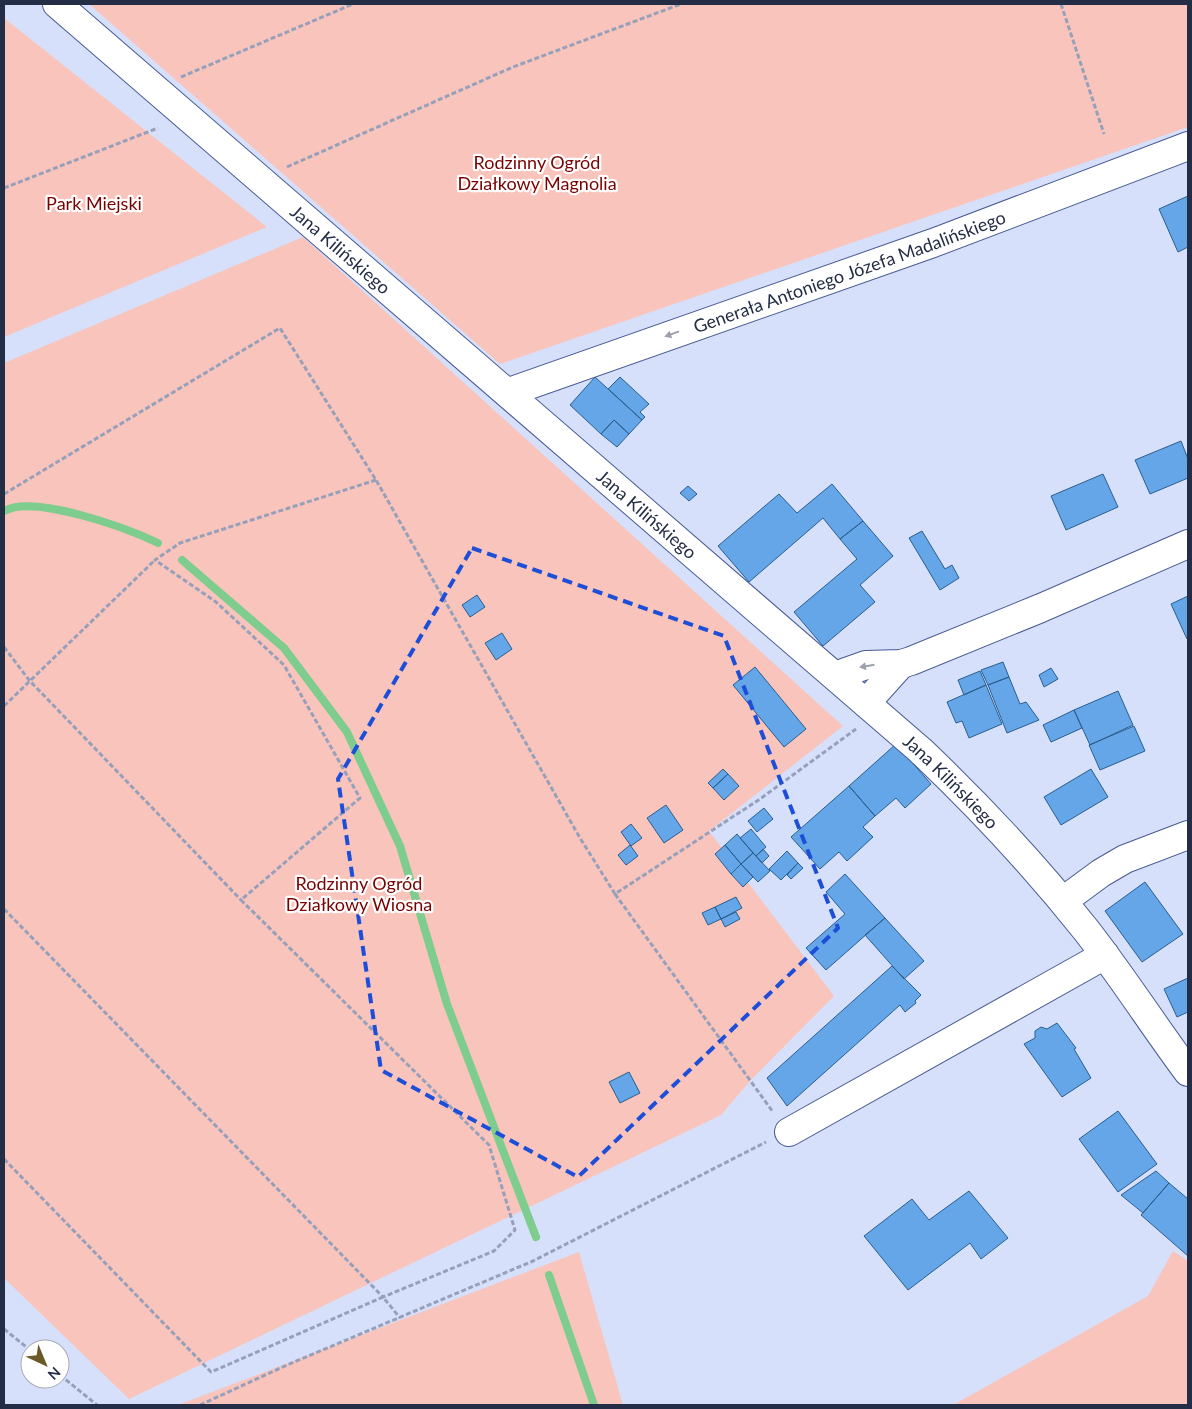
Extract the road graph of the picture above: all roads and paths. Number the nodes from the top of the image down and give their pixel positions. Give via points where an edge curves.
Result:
1 (57, 4) edge
2 (353, 4) edge
3 (681, 4) edge
4 (1061, 4) edge
5 (155, 88) junction
6 (189, 116) junction
7 (1104, 134) dead end
8 (1188, 146) edge
9 (260, 179) junction
10 (4, 188) edge
11 (509, 392) junction
12 (376, 480) junction
13 (4, 494) edge
14 (1188, 544) edge
15 (155, 560) junction
16 (4, 647) edge
17 (901, 664) junction
18 (835, 676) junction
19 (29, 680) junction
20 (4, 706) edge
21 (872, 708) junction
22 (1188, 835) edge
23 (615, 894) junction
24 (241, 900) junction
25 (1063, 901) junction
26 (4, 909) edge
27 (1104, 955) junction
28 (1188, 1072) edge
29 (789, 1132) junction
30 (4, 1159) edge
31 (383, 1297) junction
32 (400, 1318) junction
33 (4, 1329) edge
34 (20, 1342) edge
35 (70, 1383) edge
36 (96, 1405) edge
37 (200, 1405) edge

1 - 5 street, Jana Kilińskiego
2 - 5 path
3 - 9 path via 513,67
4 - 7 path
5 - 6 street, Jana Kilińskiego
6 - 9 street, Jana Kilińskiego
6 - 10 path
8 -> 11 street, Generała Antoniego Józefa Madalińskiego via 933,243
9 - 11 street, Jana Kilińskiego
11 - 18 street, Jana Kilińskiego
12 - 13 path via 280,328
12 - 15 path via 180,543
12 - 23 path
14 - 17 street
15 - 19 path
15 - 24 path via 216,602 284,665 360,798
16 - 19 path
17 -> 18 street via 866,665
17 - 21 street
18 - 21 street, Jana Kilińskiego
19 - 20 path
19 - 24 path
21 - 23 path via 760,799
21 - 25 street, Jana Kilińskiego via 961,789
22 - 25 street via 1125,859
23 - 29 path
24 - 31 path via 489,1145 515,1230 494,1250
25 - 27 street, Jana Kilińskiego
26 - 31 path
27 - 28 street, Jana Kilińskiego
27 - 29 street
29 - 32 path via 533,1261
30 - 31 path via 211,1372
31 - 32 path
32 - 37 path
33 - 34 path
35 - 36 path

